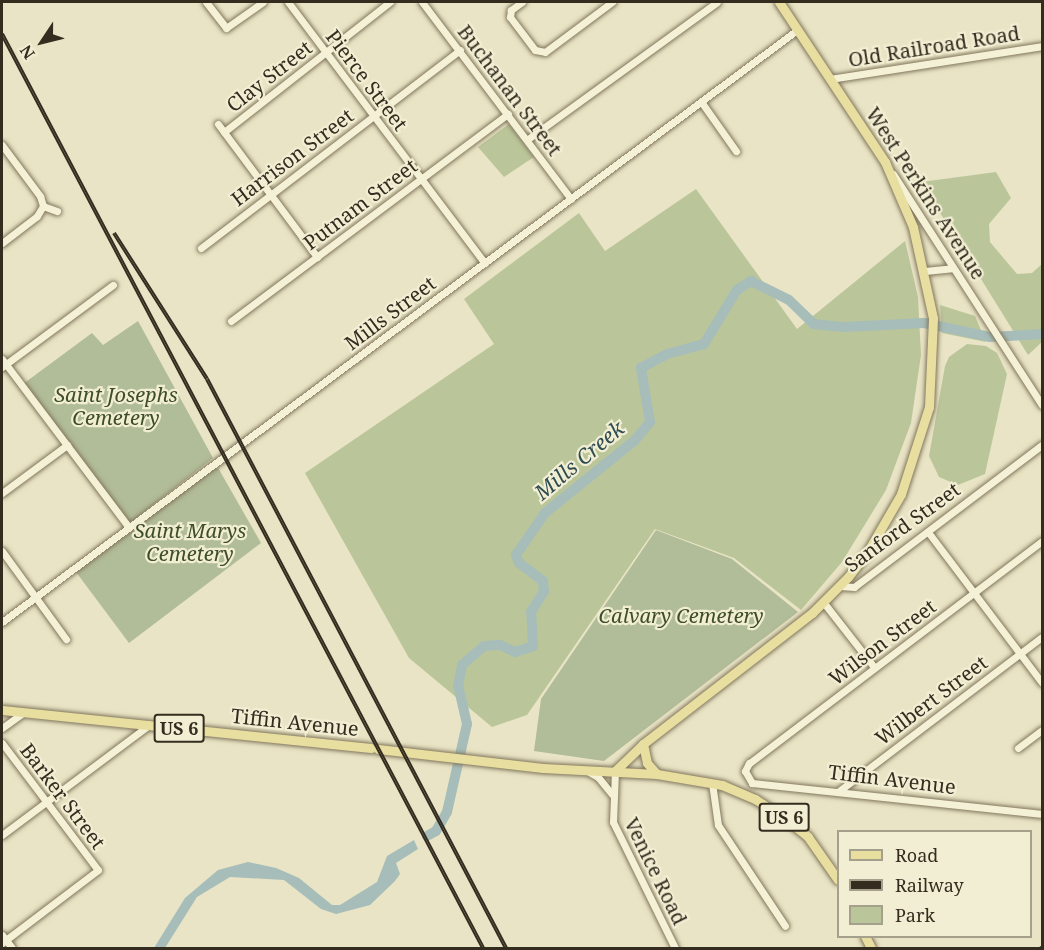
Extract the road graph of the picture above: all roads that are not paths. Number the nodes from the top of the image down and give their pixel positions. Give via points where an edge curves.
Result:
1 (206, 2) edge
2 (263, 2) edge
3 (288, 2) edge
4 (390, 2) edge
5 (422, 2) edge
6 (522, 2) edge
7 (612, 2) edge
8 (717, 2) edge
9 (779, 2) edge
10 (797, 30) junction
11 (1042, 46) edge
12 (460, 50) junction
13 (325, 53) junction
14 (830, 79) junction
15 (702, 103) junction
16 (508, 114) junction
17 (373, 117) junction
18 (218, 124) dead end
19 (224, 132) junction
20 (528, 139) junction
21 (2, 145) edge
22 (736, 151) dead end
23 (885, 162) junction
24 (422, 178) junction
25 (270, 195) junction
26 (571, 199) junction
27 (42, 206) junction
28 (57, 212) dead end
29 (2, 243) edge
30 (201, 248) dead end
31 (317, 257) junction
32 (485, 263) junction
33 (952, 268) junction
34 (925, 271) junction
35 (113, 285) dead end
36 (231, 321) dead end
37 (3, 364) edge
38 (1042, 405) edge
39 (66, 445) junction
40 (1042, 445) edge
41 (2, 493) edge
42 (128, 526) junction
43 (928, 532) junction
44 (1042, 541) edge
45 (2, 551) edge
46 (840, 586) junction
47 (974, 594) junction
48 (35, 597) junction
49 (824, 603) junction
50 (2, 622) edge
51 (1042, 637) edge
52 (66, 639) dead end
53 (1020, 654) junction
54 (874, 667) junction
55 (1042, 683) edge
56 (2, 710) edge
57 (24, 712) junction
58 (149, 725) junction
59 (2, 728) edge
60 (1042, 730) edge
61 (2, 743) edge
62 (644, 744) junction
63 (1018, 748) dead end
64 (584, 769) junction
65 (615, 771) junction
66 (745, 771) joint
67 (657, 774) junction
68 (712, 783) junction
69 (839, 791) junction
70 (612, 794) junction
71 (46, 802) junction
72 (1042, 814) edge
73 (2, 835) edge
74 (837, 878) edge
75 (785, 927) dead end
76 (3, 939) edge
77 (12, 948) edge
78 (675, 948) edge

1 - 2 street via 226,28
3 - 13 street, Pierce Street
4 - 13 street, Clay Street
5 - 12 street, Buchanan Street
6 - 7 street via 511,10 510,17 535,50 545,52
8 - 20 street
9 - 10 main road, West Perkins Avenue
10 - 14 main road, West Perkins Avenue
10 - 15 street, Mills Street
11 - 14 street, Old Railroad Road
12 - 16 street, Buchanan Street
12 - 17 street, Harrison Street
13 - 17 street, Pierce Street
13 - 19 street, Clay Street
14 - 23 main road, West Perkins Avenue
15 - 22 street
15 - 26 street, Mills Street
16 - 20 street, Buchanan Street
16 - 24 street, Putnam Street
17 - 24 street, Pierce Street
17 - 25 street, Harrison Street
18 - 19 street
19 - 25 street
20 - 26 street, Buchanan Street
21 - 27 street via 40,196
23 - 33 street, West Perkins Avenue
23 - 34 main road via 913,227
24 - 31 street, Putnam Street
24 - 32 street, Pierce Street
25 - 30 street, Harrison Street
25 - 31 street
26 - 32 street, Mills Street
27 - 28 street
27 - 29 street via 37,216
31 - 36 street, Putnam Street
32 - 42 street, Mills Street
33 - 34 street
33 - 38 street, West Perkins Avenue
34 - 46 main road via 933,318 929,407 913,464 879,534
35 - 37 street
37 - 39 street
39 - 41 street
39 - 42 street
40 - 43 street, Sanford Street
42 - 48 street, Mills Street
43 - 46 street, Sanford Street via 854,587
43 - 47 street
44 - 47 street, Wilson Street
45 - 48 street
46 - 49 main road, Sanford Street
47 - 53 street
47 - 54 street, Wilson Street
48 - 50 street, Mills Street
48 - 52 street
49 - 54 street
49 - 62 main road, Sanford Street
51 - 53 street, Wilbert Street
53 - 55 street
53 - 69 street, Wilbert Street
54 - 66 street, Wilson Street via 749,763
56 - 57 main road, Tiffin Avenue / US 6
57 - 58 main road, Tiffin Avenue / US 6
57 - 59 street
58 - 64 main road, Tiffin Avenue / US 6
58 - 71 street
60 - 63 street
61 - 71 street, Barker Street
62 - 65 main road, Sanford Street
62 - 67 main road via 647,763
64 - 65 main road, Tiffin Avenue / US 6
64 - 70 street via 598,777
65 - 67 main road, US 6
65 - 70 street, Venice Road
66 - 69 street, Tiffin Avenue via 752,783
67 - 68 main road, US 6
68 - 74 main road, US 6 via 741,792 786,819 815,845
68 - 75 street via 718,825
69 - 72 street, Tiffin Avenue
70 - 78 street, Venice Road via 613,822 620,842
71 - 73 street
71 - 76 street, Barker Street via 98,870
76 - 77 street

